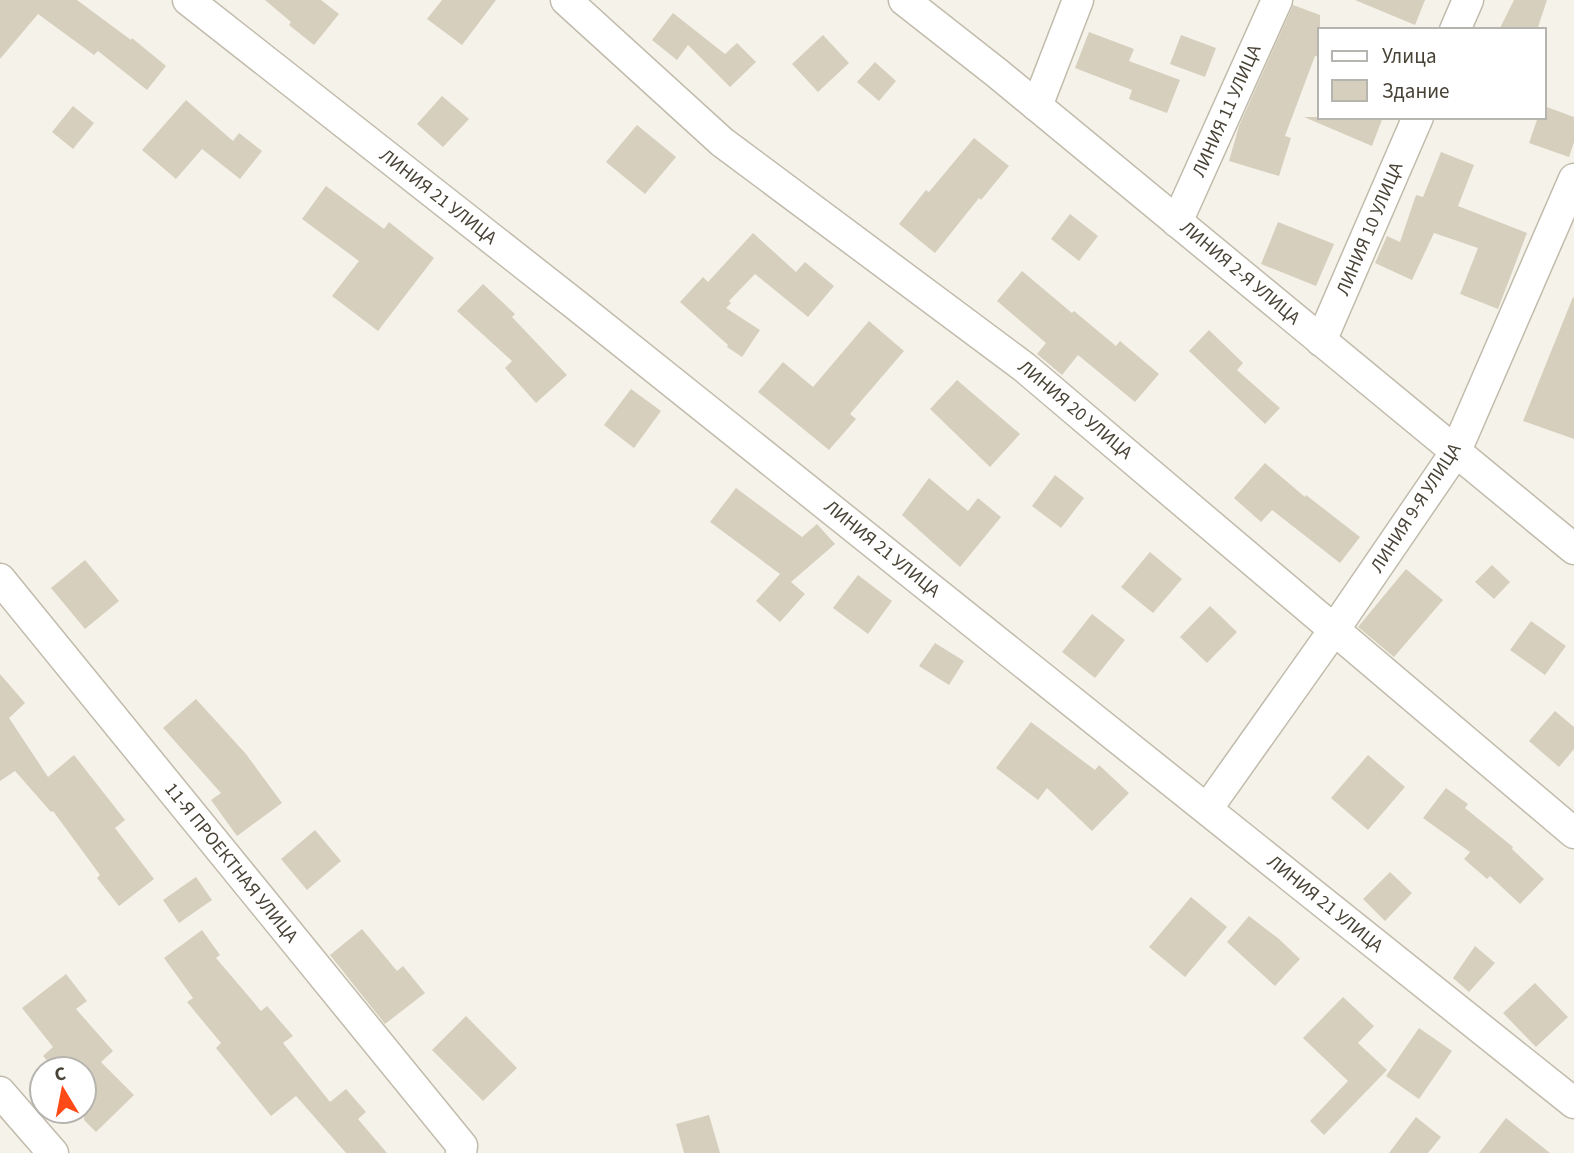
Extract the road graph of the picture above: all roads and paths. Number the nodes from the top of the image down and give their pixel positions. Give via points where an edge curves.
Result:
1 (188, 0) edge
2 (566, 0) edge
3 (904, 0) edge
4 (1078, 0) edge
5 (1277, 0) edge
6 (1468, 0) edge
7 (1456, 28) edge
8 (1037, 106) junction
9 (1417, 119) edge
10 (1574, 179) edge
11 (1177, 222) junction
12 (1321, 341) junction
13 (1455, 453) junction
14 (1574, 549) edge
15 (0, 579) edge
16 (1334, 630) junction
17 (1207, 809) junction
18 (1574, 833) edge
19 (0, 1092) edge
20 (1574, 1102) edge
21 (462, 1149) edge
22 (53, 1153) edge

1 - 17 street, ЛИНИЯ 21 УЛИЦА
2 - 16 street, ЛИНИЯ 20 УЛИЦА via 723,142 1024,367
3 - 8 street, ЛИНИЯ 2-Я УЛИЦА
4 - 8 street
5 - 11 street, ЛИНИЯ 11 УЛИЦА
6 - 7 street
8 - 11 street, ЛИНИЯ 2-Я УЛИЦА
9 - 12 street, ЛИНИЯ 10 УЛИЦА
10 - 13 street, ЛИНИЯ 9-Я УЛИЦА
11 - 12 street, ЛИНИЯ 2-Я УЛИЦА
12 - 13 street, ЛИНИЯ 2-Я УЛИЦА
13 - 14 street, ЛИНИЯ 2-Я УЛИЦА
13 - 16 street, ЛИНИЯ 9-Я УЛИЦА
15 - 21 street, 11-Я ПРОЕКТНАЯ УЛИЦА
16 - 17 street, ЛИНИЯ 9-Я УЛИЦА
16 - 18 street, ЛИНИЯ 20 УЛИЦА
17 - 20 street, ЛИНИЯ 21 УЛИЦА
19 - 22 street

